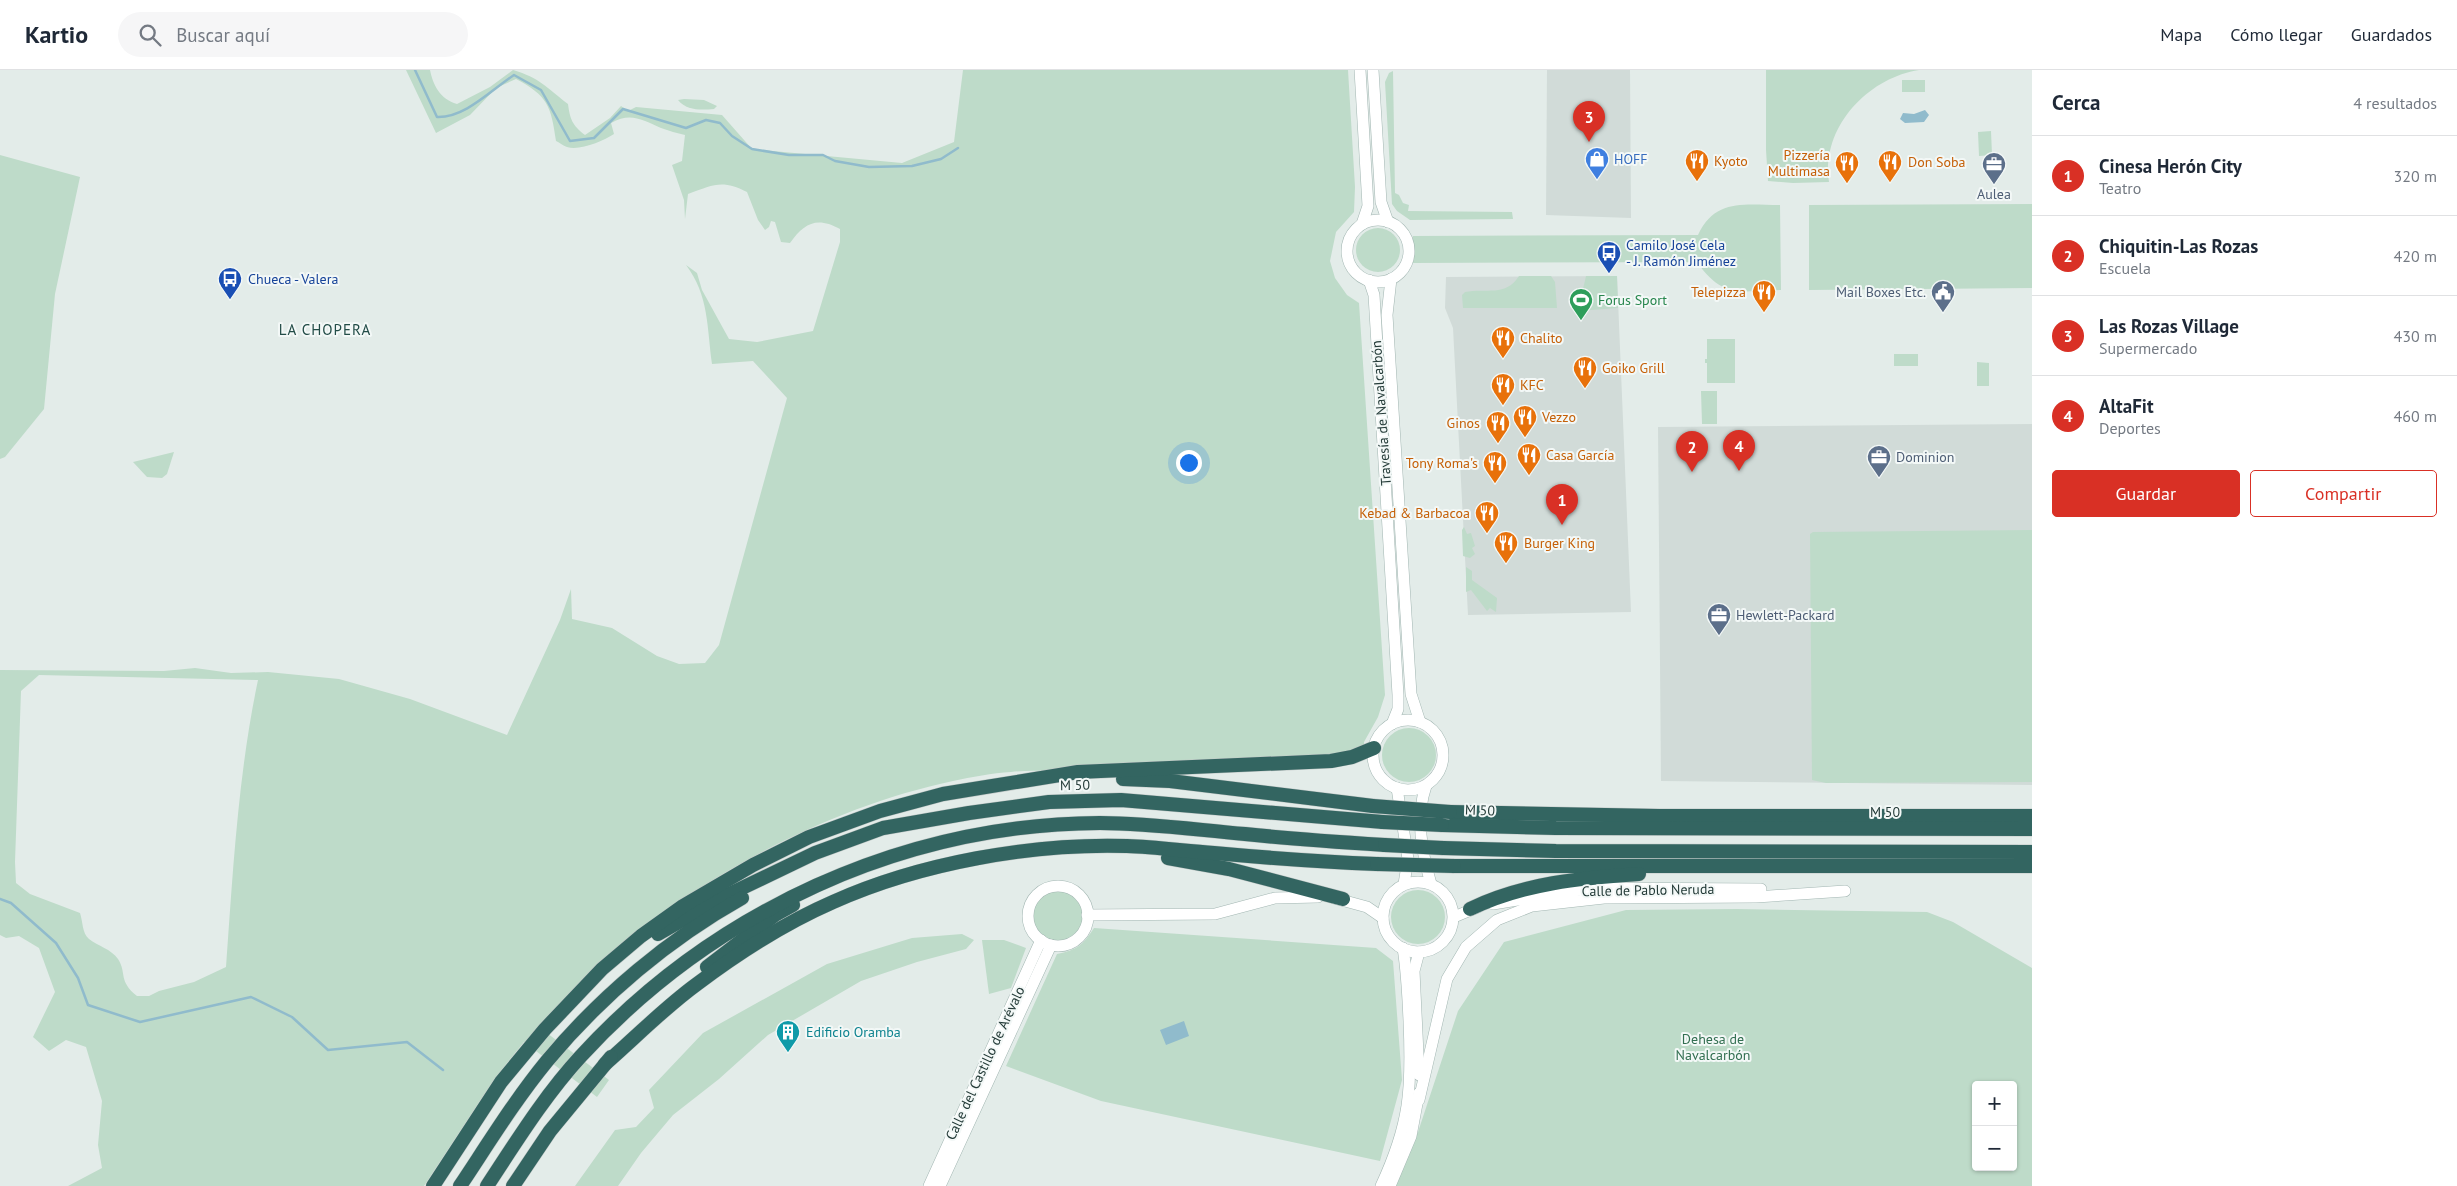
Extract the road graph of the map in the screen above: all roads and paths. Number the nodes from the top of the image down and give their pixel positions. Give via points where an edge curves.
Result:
1 (1360, 70) edge
2 (1372, 70) edge
3 (1388, 222) junction
4 (1362, 224) junction
5 (1391, 279) junction
6 (1369, 280) junction
7 (1420, 722) junction
8 (1392, 724) junction
9 (1374, 748) junction
10 (1005, 784) junction
11 (1426, 786) junction
12 (1397, 788) junction
13 (2032, 816) edge
14 (930, 821) junction
15 (2032, 829) edge
16 (1030, 850) junction
17 (2032, 852) edge
18 (887, 858) junction
19 (1813, 866) junction
20 (2032, 866) edge
21 (1404, 884) junction
22 (1432, 884) junction
23 (1343, 899) junction
24 (1470, 909) junction
25 (1088, 915) junction
26 (1454, 917) junction
27 (1383, 918) junction
28 (1046, 942) junction
29 (1402, 948) junction
30 (1419, 952) junction
31 (579, 993) junction
32 (602, 1067) junction
33 (1419, 1100) junction
34 (433, 1186) edge
35 (460, 1186) edge
36 (487, 1186) edge
37 (513, 1186) edge
38 (929, 1186) edge
39 (940, 1186) edge
40 (1381, 1186) edge
41 (1390, 1186) edge

1 - 4 street via 1368,206
2 - 3 street via 1381,202
3 - 4 street via 1379,220
3 - 5 street via 1403,232 1408,249 1404,267
4 - 6 street via 1350,237 1347,255 1354,271
5 - 6 street
5 - 7 street, Travesía de Navalcarbón via 1387,315 1411,694
6 - 8 street, Travesía de Navalcarbón via 1374,295 1398,695 1398,708
7 - 8 street
7 - 11 street via 1437,735 1443,755 1438,774
8 - 9 street, Travesía de Navalcarbón via 1381,734
9 - 10 highway via 1352,757 1331,760 1078,772
9 - 12 street via 1378,772
10 - 13 highway, bridge via 1061,779 1170,781 1373,806 1450,812 1659,816
10 - 31 highway via 943,794 880,812 753,864 683,906 641,936
11 - 12 street via 1412,790
11 - 22 street via 1419,814 1424,859
12 - 21 street via 1408,859
14 - 15 highway, M 50, bridge via 1049,802 1121,800 1442,825
14 - 31 highway via 883,828 815,853 719,899 645,942
14 - 35 highway via 876,837 764,885 725,907 653,958 612,993 546,1062
16 - 19 highway, bridge via 1128,846 1311,862 1454,866
16 - 23 highway via 1126,853 1178,859
16 - 32 highway via 892,880 832,902 774,933 697,984
17 - 18 highway, bridge via 1443,848 1100,823 1002,830 928,845
18 - 32 highway via 810,895 767,921 659,1007
18 - 36 highway via 804,890 760,912 663,978 627,1010 564,1076
19 - 20 highway
19 - 24 highway via 1562,880 1496,896
21 - 22 street
21 - 27 street via 1387,900
22 - 26 street via 1446,895
23 - 25 street via 1309,895 1276,898 1215,914
23 - 27 street via 1368,907
24 - 26 street, Calle de Pablo Neruda
24 - 33 street, Calle de Pablo Neruda via 1592,888 1845,891 1756,897 1604,898 1532,906 1514,912 1492,924 1466,947 1446,979
25 - 28 street via 1083,933 1069,944
25 - 28 street via 1086,906 1075,892 1057,886 1040,892 1033,899 1028,916 1034,934
26 - 30 street via 1452,928 1440,945
27 - 29 street via 1389,936
28 - 38 street, Calle del Castillo de Arévalo
28 - 39 street, Calle del Castillo de Arévalo
29 - 30 street
29 - 40 street via 1406,970 1411,1086 1402,1135
30 - 33 street via 1414,971 1420,1060
31 - 34 highway via 501,1082
32 - 37 highway via 550,1132
33 - 41 street via 1411,1136

